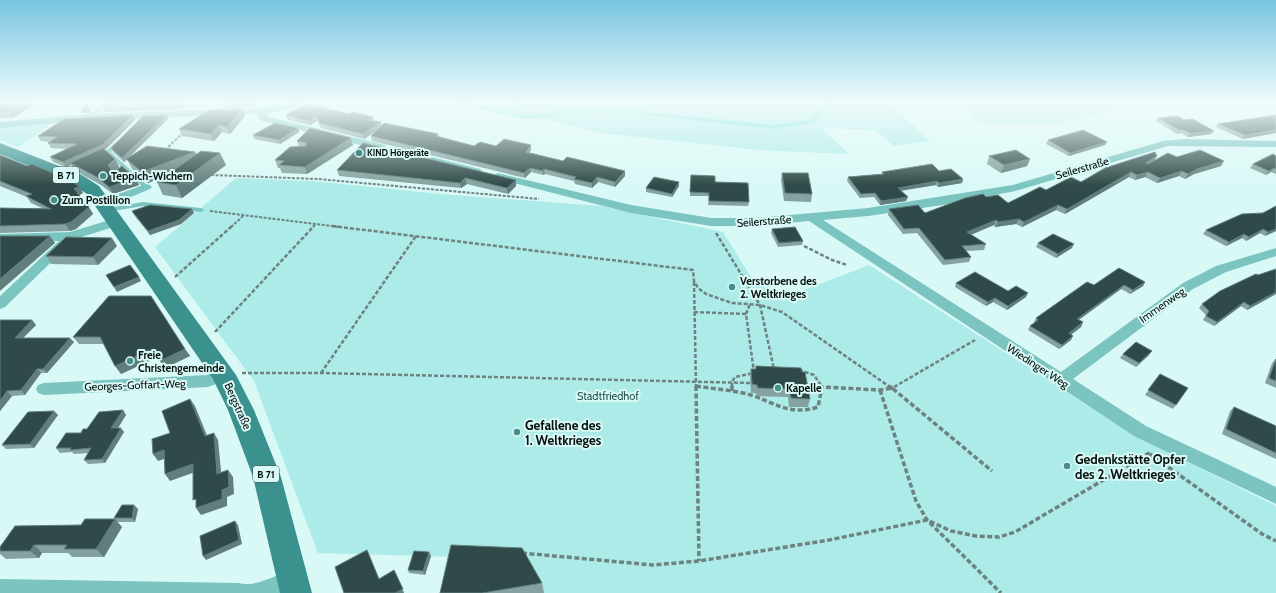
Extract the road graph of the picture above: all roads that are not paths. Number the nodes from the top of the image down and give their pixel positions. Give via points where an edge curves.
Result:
1 (315, 131) edge
2 (124, 136) edge
3 (1276, 144) edge
4 (0, 148) edge
5 (395, 150) edge
6 (108, 152) junction
7 (95, 158) edge
8 (425, 158) edge
9 (146, 187) joint
10 (201, 210) road end
11 (108, 212) junction
12 (811, 217) junction
13 (70, 236) junction
14 (0, 238) edge
15 (1276, 252) edge
16 (0, 304) edge
17 (224, 375) junction
18 (1061, 380) junction
19 (44, 388) dead end
20 (1276, 496) edge
21 (294, 586) edge
22 (0, 589) edge
23 (37, 591) edge
24 (239, 593) edge
25 (251, 593) edge

1 - 5 street
2 - 6 lane
3 - 12 street, Seilerstraße via 1166,143 1015,188 942,202
4 - 11 main road, Bergstraße / B 71 via 65,171 87,184
6 - 7 lane
6 - 9 lane
8 - 12 street, Seilerstraße via 631,209 711,222 756,222
9 - 11 street
10 - 11 lane via 143,204
11 - 13 street
11 - 17 main road, Bergstraße / B 71
12 - 18 street, Wiedinger Weg
13 - 14 street
13 - 16 street
15 - 18 street, Immenweg via 1221,269 1188,286
17 - 19 street, Georges-Goffart-Weg via 208,382
17 - 21 main road, Bergstraße / B 71 via 268,477
18 - 20 street, Wiedinger Weg via 1140,431
21 - 25 street
22 - 23 street
23 - 24 street

